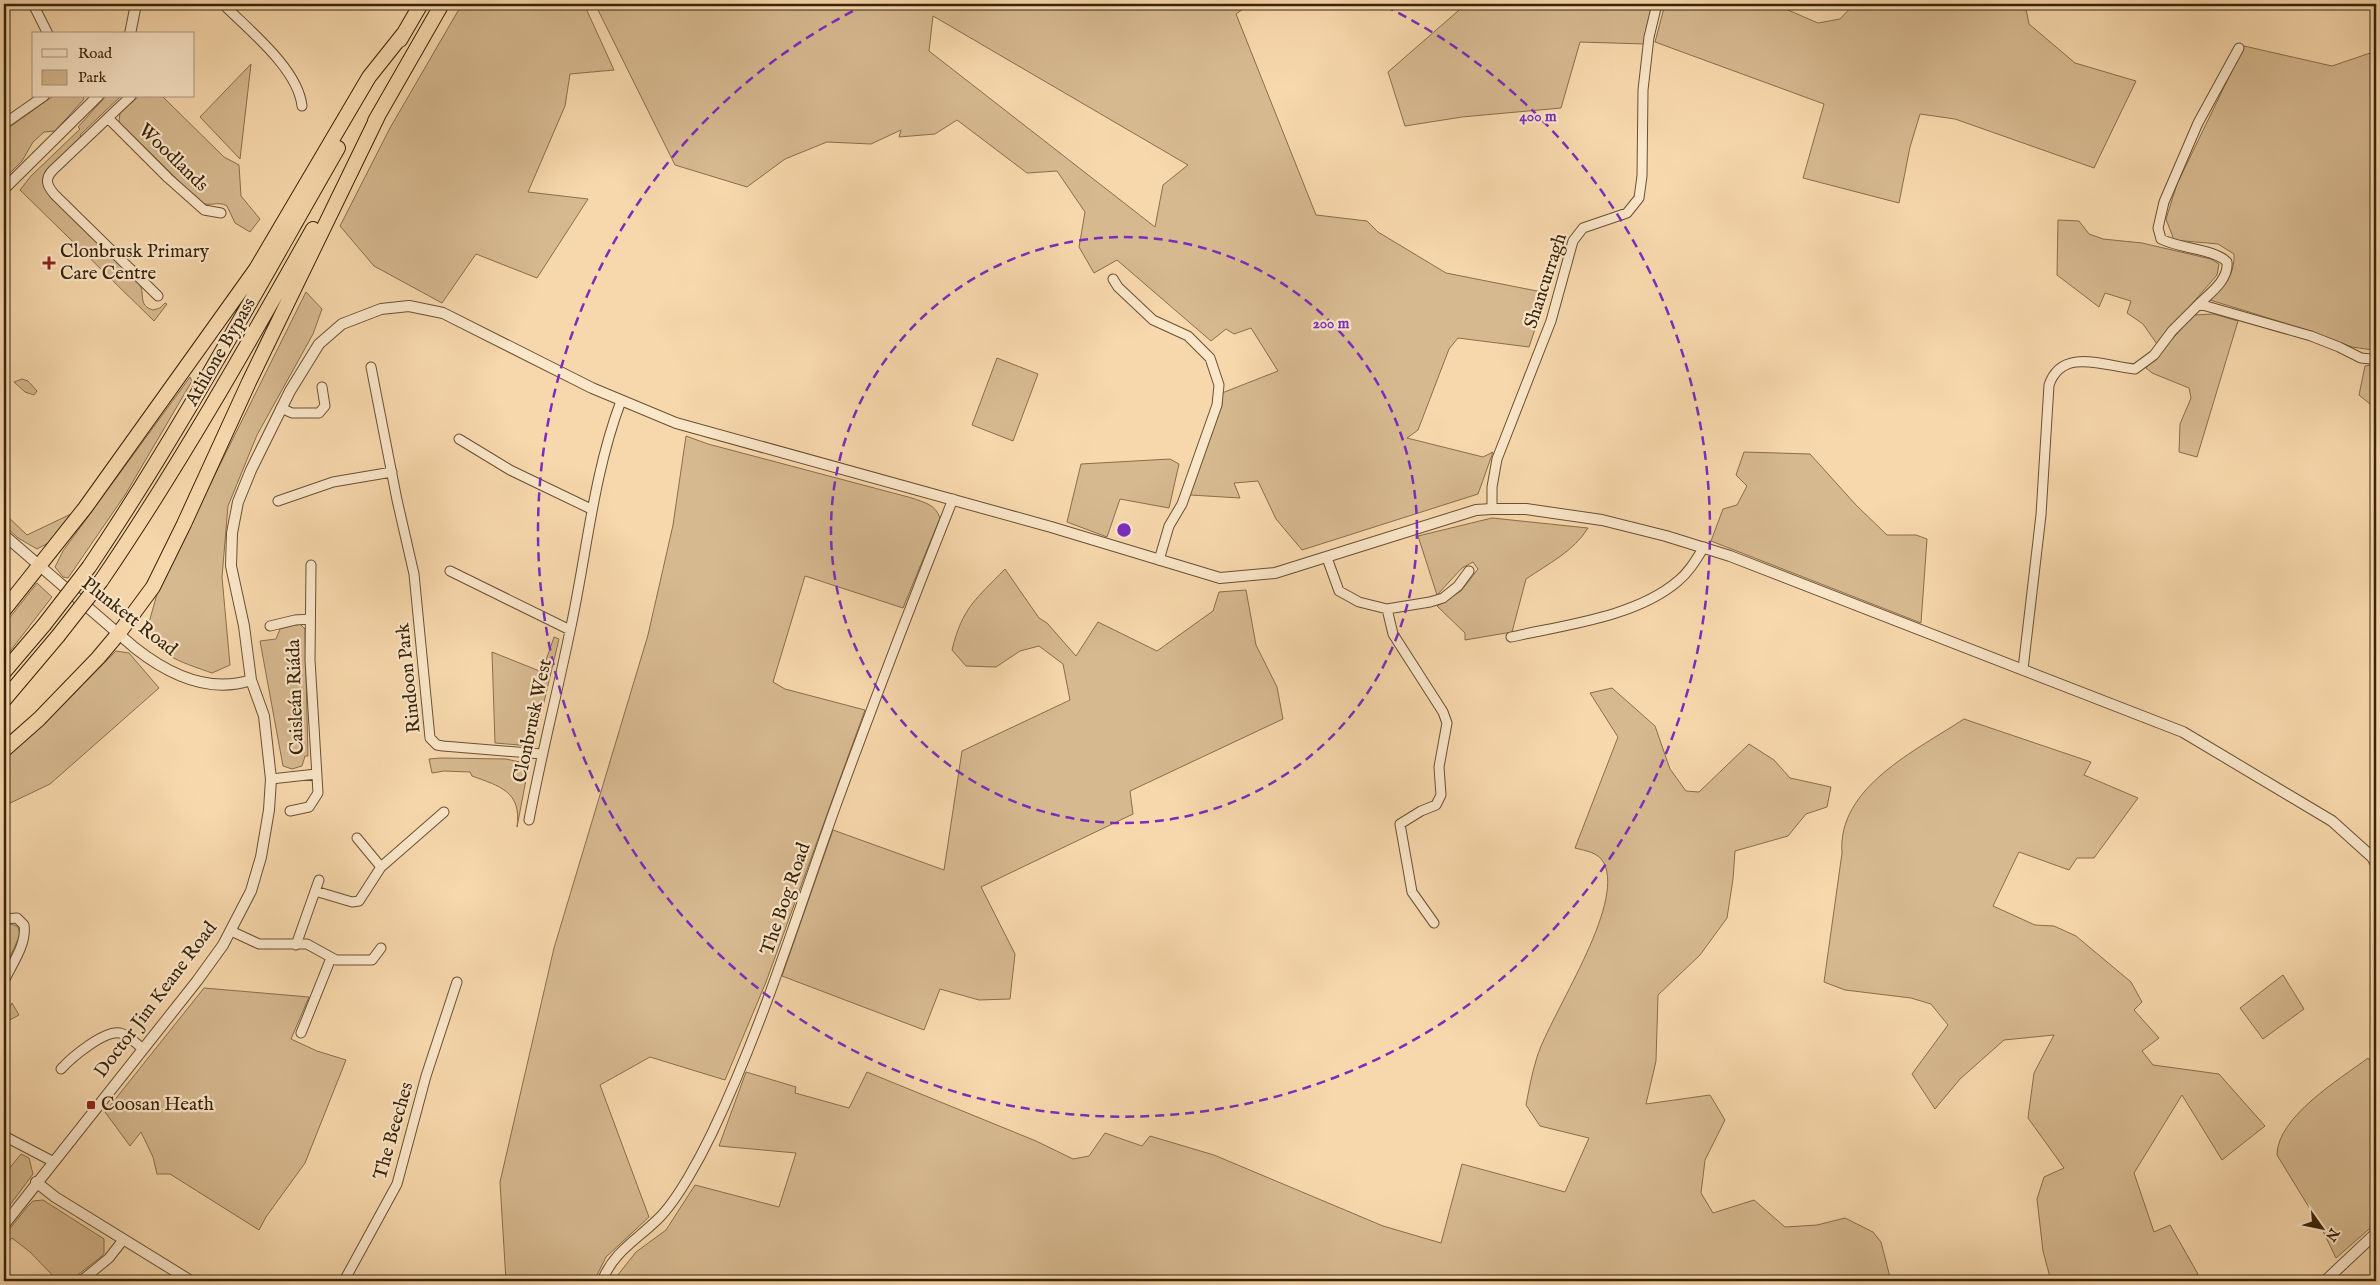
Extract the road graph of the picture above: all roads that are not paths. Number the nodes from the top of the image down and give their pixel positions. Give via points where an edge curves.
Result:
1 (34, 4) edge
2 (136, 4) edge
3 (421, 4) edge
4 (442, 4) edge
5 (1657, 4) edge
6 (226, 6) edge
7 (47, 32) edge
8 (130, 32) edge
9 (404, 33) junction
10 (2239, 48) dead end
11 (41, 98) edge
12 (94, 98) edge
13 (129, 98) edge
14 (302, 106) dead end
15 (379, 114) junction
16 (108, 118) junction
17 (4, 124) edge
18 (4, 190) edge
19 (221, 213) dead end
20 (1113, 279) dead end
21 (158, 296) dead end
22 (2199, 304) junction
23 (2376, 357) edge
24 (371, 367) dead end
25 (322, 387) dead end
26 (621, 401) junction
27 (281, 408) junction
28 (458, 439) dead end
29 (392, 472) junction
30 (953, 500) junction
31 (278, 501) dead end
32 (1492, 508) junction
33 (590, 509) junction
34 (4, 535) edge
35 (1704, 547) junction
36 (1327, 558) junction
37 (1159, 560) junction
38 (38, 565) junction
39 (311, 565) dead end
40 (450, 571) dead end
41 (1469, 571) dead end
42 (1387, 609) junction
43 (4, 610) edge
44 (310, 620) junction
45 (270, 626) dead end
46 (570, 630) junction
47 (119, 633) junction
48 (1511, 637) dead end
49 (2023, 669) junction
50 (4, 672) edge
51 (251, 680) junction
52 (4, 700) edge
53 (4, 750) edge
54 (542, 754) junction
55 (316, 774) junction
56 (271, 779) junction
57 (290, 811) dead end
58 (444, 812) dead end
59 (528, 820) dead end
60 (357, 838) dead end
61 (2376, 864) edge
62 (381, 866) junction
63 (318, 880) dead end
64 (315, 891) junction
65 (4, 919) edge
66 (1434, 923) dead end
67 (231, 931) junction
68 (296, 945) junction
69 (382, 948) dead end
70 (331, 958) junction
71 (4, 981) edge
72 (457, 982) dead end
73 (301, 1033) dead end
74 (143, 1049) junction
75 (60, 1069) dead end
76 (4, 1136) edge
77 (52, 1161) junction
78 (36, 1182) junction
79 (4, 1225) edge
80 (2376, 1233) edge
81 (123, 1240) junction
82 (81, 1281) edge
83 (190, 1281) edge
84 (344, 1281) edge
85 (602, 1281) edge
86 (2325, 1281) edge

1 - 7 street
2 - 8 street
3 - 9 highway, Athlone Bypass
4 - 15 highway, Athlone Bypass
5 - 32 street, Shancurragh via 1643,90 1639,198 1627,213 1583,228 1574,237 1548,330 1497,459
6 - 14 street via 283,66 300,93
9 - 38 highway via 369,77 256,269 85,508
9 - 50 highway, Athlone Bypass, bridge via 135,499 89,567
10 - 22 street via 2198,123 2164,202 2158,228 2161,239 2172,245 2218,254 2227,262 2226,274
11 - 17 street
12 - 18 street
13 - 16 street
15 - 47 highway via 157,579
15 - 52 highway, Athlone Bypass, bridge via 225,384 145,516 101,582
16 - 19 street, Woodlands via 204,210
16 - 21 street via 53,170 47,183 55,195
20 - 37 street via 1153,320 1188,336 1210,358 1219,385 1217,405 1182,504 1169,526
22 - 23 street via 2311,336 2361,358
22 - 49 street via 2154,355 2135,369 2081,361 2070,362 2054,372 2049,385 2041,515
24 - 29 street
25 - 27 street via 325,406 319,413 292,412
26 - 27 street, Doctor Jim Keane Road via 443,313 409,306 381,309 330,332 313,352
26 - 30 street, Doctor Jim Keane Road via 676,423
26 - 33 street, Clonbrusk West
27 - 51 street, Doctor Jim Keane Road via 242,492 232,528 231,566
28 - 33 street via 510,470
29 - 31 street via 334,482
29 - 54 street, Rindoon Park via 414,574 432,741 443,746
30 - 37 street, Doctor Jim Keane Road
30 - 85 street, The Bog Road via 895,644 765,1008 711,1135 672,1203 621,1251 608,1266
32 - 35 street, Doctor Jim Keane Road via 1526,509 1602,520
32 - 36 street, Doctor Jim Keane Road via 1476,510
33 - 46 street, Clonbrusk West
34 - 38 street, Plunkett Road
35 - 48 street via 1688,572 1655,598 1592,619
35 - 49 street, Doctor Jim Keane Road
36 - 37 street, Doctor Jim Keane Road via 1275,573 1220,578
36 - 42 street via 1339,592 1359,602
38 - 43 highway
38 - 47 street, Plunkett Road
39 - 44 street, Caisleán Riáda
40 - 46 street
41 - 42 street via 1443,598
42 - 66 street via 1392,634 1447,723 1439,767 1442,795 1436,805 1421,810 1400,824 1412,892
44 - 45 street, Caisleán Riáda
44 - 55 street, Caisleán Riáda
46 - 54 street, Clonbrusk West
47 - 51 street, Plunkett Road via 150,659 178,676 207,684 234,686
47 - 53 highway via 39,719
49 - 61 street, Doctor Jim Keane Road via 2183,732 2332,822
51 - 56 street, Doctor Jim Keane Road via 264,716
54 - 59 street, Clonbrusk West
55 - 56 street, Caisleán Riáda
55 - 57 street, Caisleán Riáda via 318,794 315,801 305,810
56 - 67 street, Doctor Jim Keane Road via 266,834 257,871
58 - 62 street
60 - 62 street
62 - 64 street via 359,901 352,902
63 - 64 street
64 - 68 street
65 - 71 street via 17,918 25,931
67 - 68 street via 256,943
67 - 74 street, Doctor Jim Keane Road via 197,981
68 - 70 street via 309,945
69 - 70 street via 372,960 340,961
70 - 73 street
72 - 84 street, The Beeches via 426,1076 397,1184
74 - 75 street via 124,1034 116,1033 89,1046
74 - 77 street, Doctor Jim Keane Road
76 - 77 street
77 - 78 street, Doctor Jim Keane Road
78 - 79 street, Doctor Jim Keane Road
78 - 81 street
80 - 86 street
81 - 82 street via 109,1258
81 - 83 street

